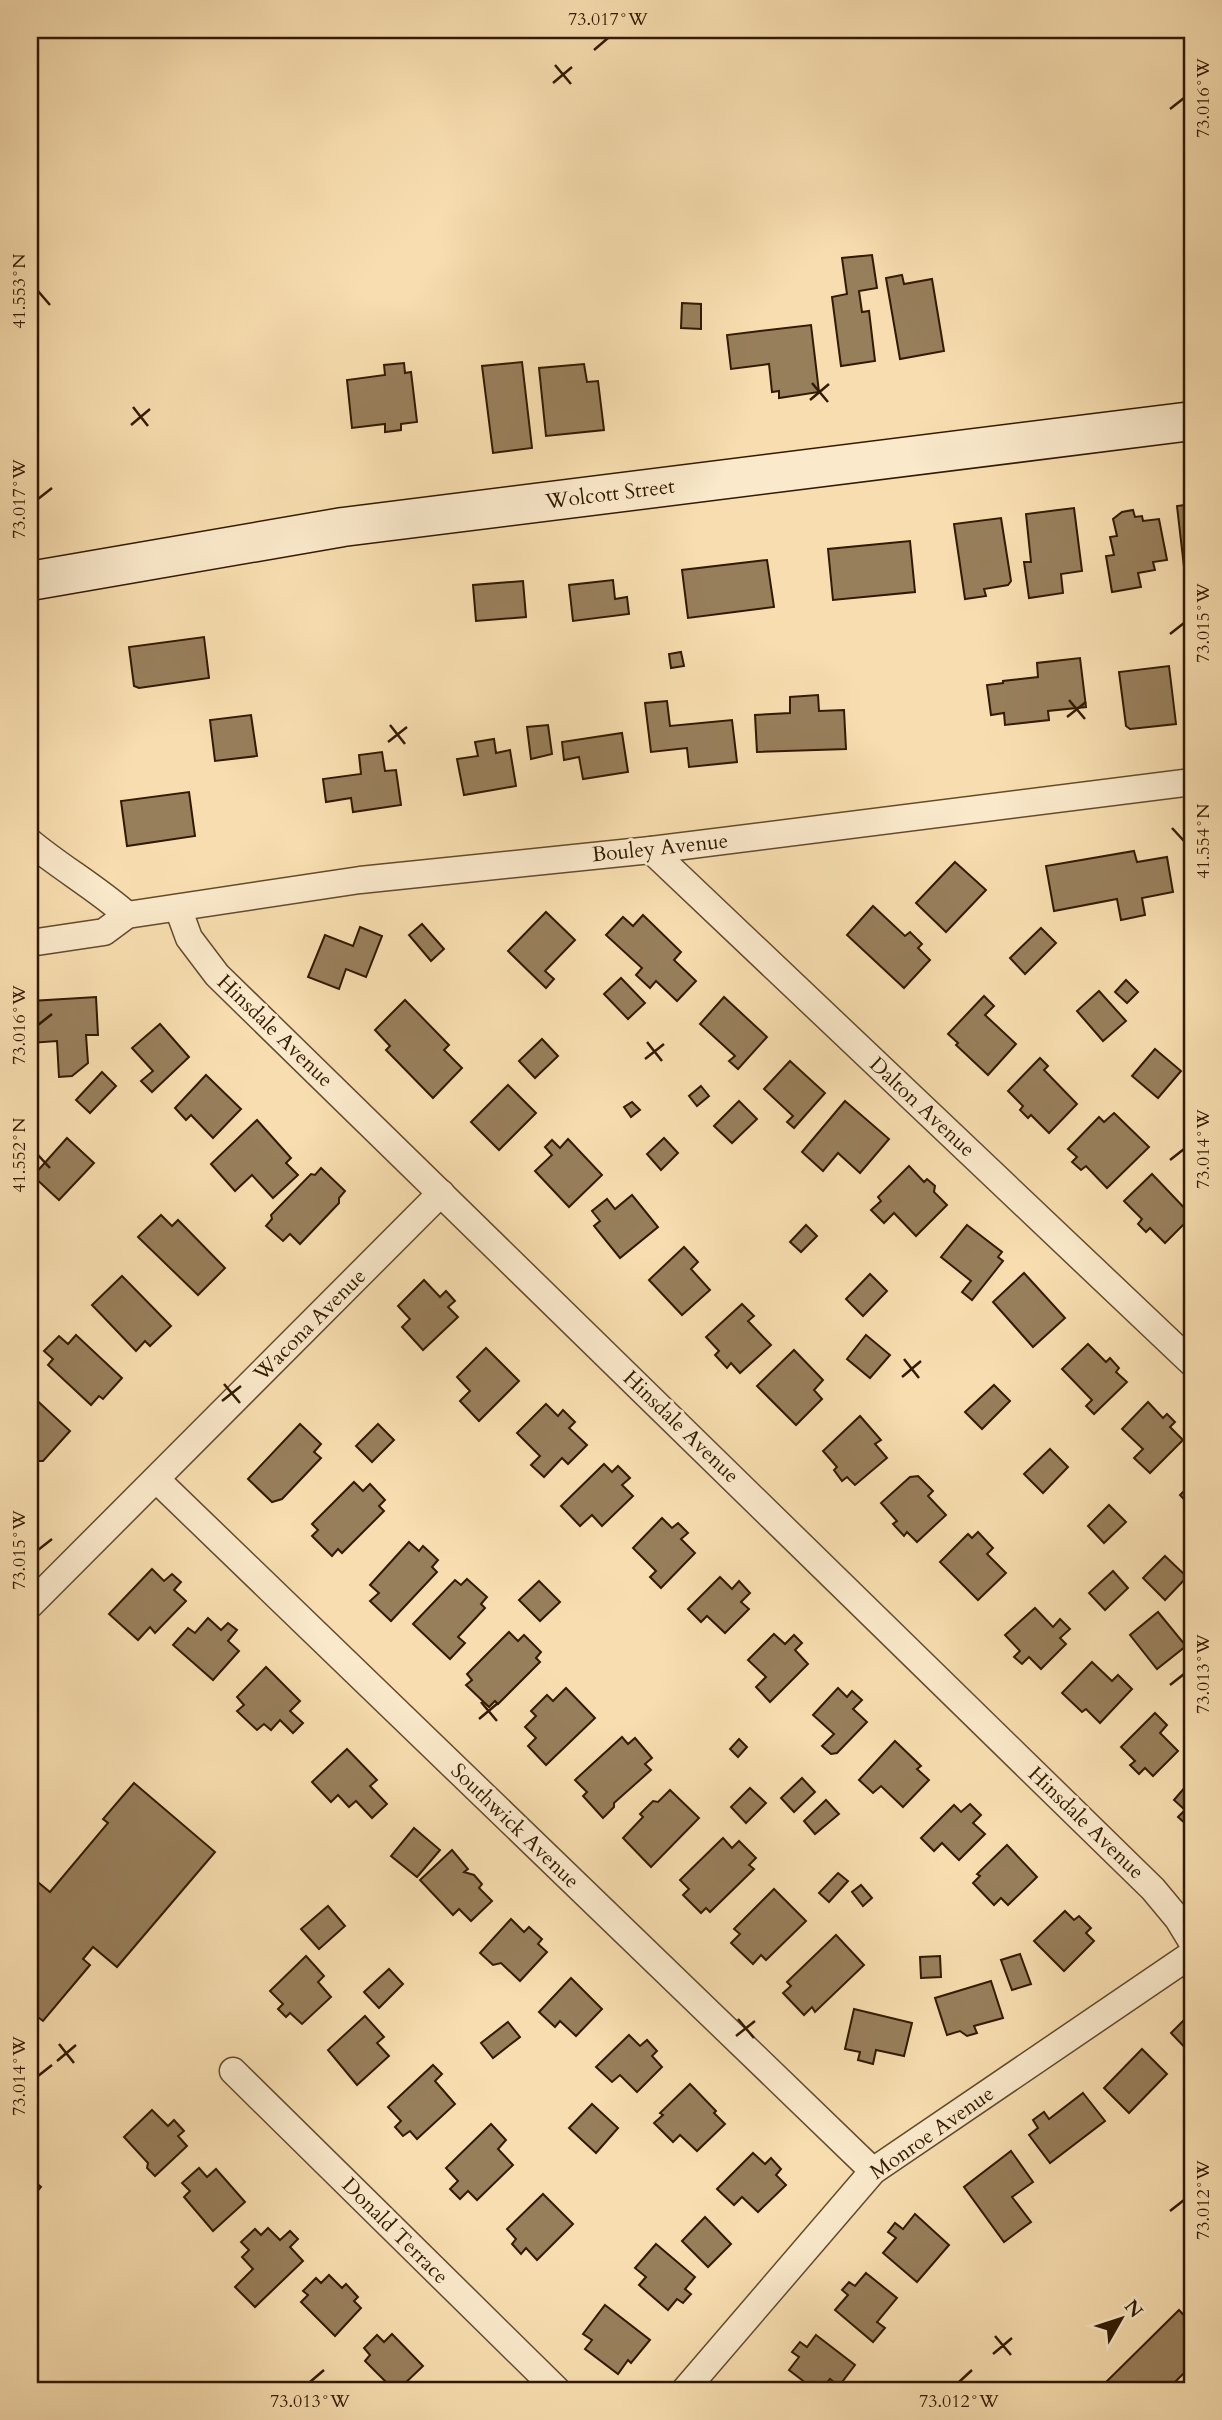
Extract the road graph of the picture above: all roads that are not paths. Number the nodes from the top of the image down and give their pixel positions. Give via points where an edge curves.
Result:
1 (1192, 421) edge
2 (30, 581) edge
3 (1192, 783) edge
4 (30, 842) edge
5 (652, 850) junction
6 (178, 908) junction
7 (127, 915) junction
8 (30, 943) edge
9 (441, 1193) junction
10 (1192, 1363) edge
11 (157, 1480) junction
12 (30, 1605) edge
13 (1192, 1942) edge
14 (1192, 1954) edge
15 (233, 2071) dead end
16 (873, 2172) junction
17 (557, 2390) edge
18 (685, 2390) edge

1 - 2 main road, Wolcott Street via 343,527
3 - 5 street, Bouley Avenue
4 - 7 street
5 - 6 street, Bouley Avenue via 386,877
5 - 10 street, Dalton Avenue
6 - 7 street, Bouley Avenue
6 - 9 street, Hinsdale Avenue via 189,938 216,975
7 - 8 street, Bouley Avenue via 104,932
9 - 11 street, Wacona Avenue
9 - 13 street, Hinsdale Avenue via 1153,1889
11 - 12 street, Wacona Avenue
11 - 16 street, Southwick Avenue
14 - 16 street, Monroe Avenue
15 - 17 street, Donald Terrace
16 - 18 street, Monroe Avenue

